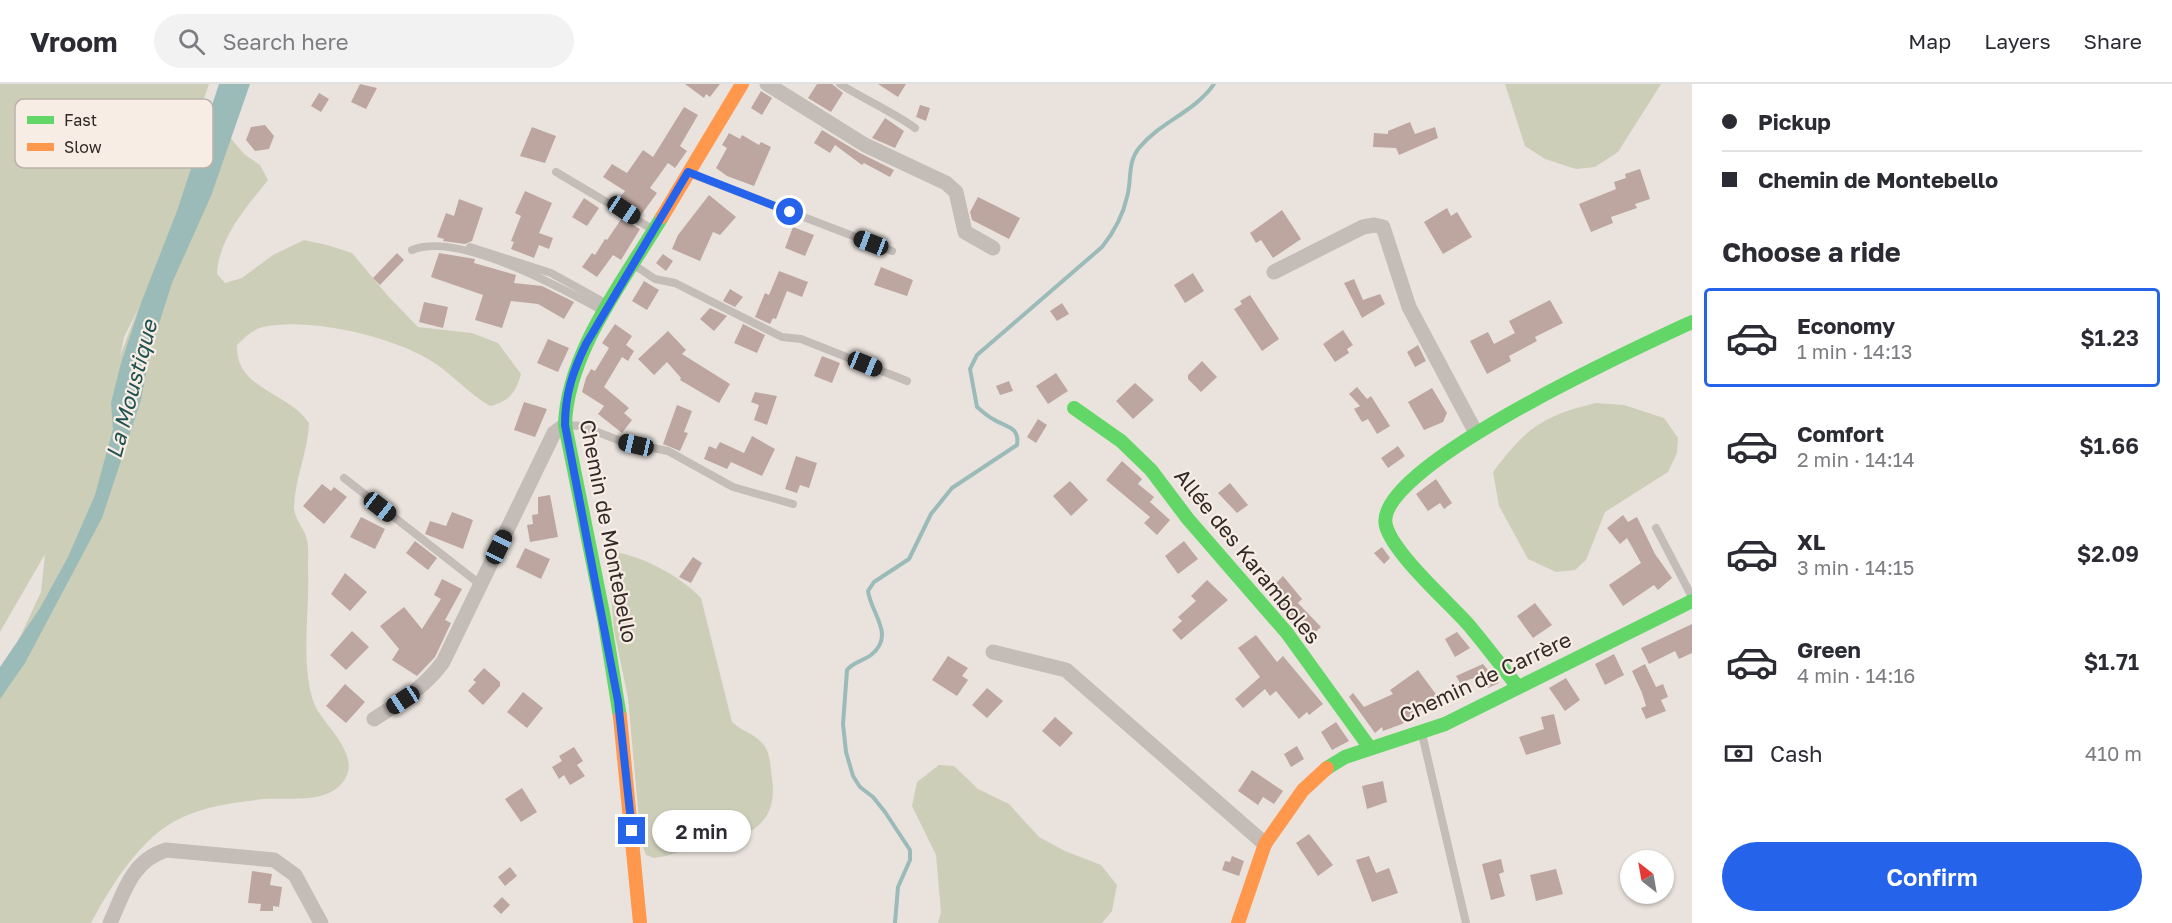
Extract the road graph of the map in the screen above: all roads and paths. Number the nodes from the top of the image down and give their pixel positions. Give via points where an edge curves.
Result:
1 (742, 84) edge
2 (767, 84) edge
3 (840, 84) edge
4 (915, 128) dead end
5 (556, 172) dead end
6 (688, 172) junction
7 (654, 230) junction
8 (470, 247) dead end
9 (993, 248) dead end
10 (412, 250) dead end
11 (892, 251) dead end
12 (633, 265) junction
13 (1274, 272) dead end
14 (606, 308) junction
15 (1692, 322) edge
16 (907, 381) dead end
17 (1074, 408) dead end
18 (565, 425) junction
19 (1476, 432) junction
20 (344, 478) dead end
21 (793, 504) dead end
22 (1656, 528) dead end
23 (481, 585) junction
24 (1692, 599) edge
25 (993, 652) dead end
26 (1518, 687) junction
27 (374, 719) dead end
28 (1422, 732) junction
29 (1370, 748) junction
30 (1265, 844) junction
31 (110, 923) edge
32 (321, 923) edge
33 (640, 923) edge
34 (1238, 923) edge
35 (1466, 923) edge

1 - 6 street, Chemin de Montebello
2 - 9 street via 865,145 946,183 956,192 965,232
3 - 4 lane
5 - 7 lane
6 - 7 street, Chemin de Montebello
6 - 11 lane
7 - 12 street, Chemin de Montebello
8 - 14 lane via 551,273
10 - 14 lane via 424,245 450,248 517,267
12 - 14 street, Chemin de Montebello
12 - 16 lane via 782,337 801,339
13 - 19 street via 1362,227 1383,226 1409,307
14 - 18 street, Chemin de Montebello via 573,370 565,401
15 - 19 street via 1537,396
17 - 29 street, Allée des Karamboles via 1121,441 1151,470 1287,633
18 - 21 lane via 582,426 623,442 668,451 733,487
18 - 23 street via 554,433
18 - 33 street, Chemin de Montebello via 621,722
19 - 26 street via 1409,483 1392,502 1385,518 1397,547
20 - 23 lane
22 - 24 lane
23 - 27 street via 458,635 429,681
24 - 26 street, Chemin de Carrère
25 - 30 street via 1065,670
26 - 28 street, Chemin de Carrère
28 - 29 street, Chemin de Carrère
28 - 35 lane
29 - 30 street, Chemin de Carrère via 1325,769 1303,790
30 - 34 street, Chemin de Carrère
31 - 32 street via 131,876 153,855 166,850 274,860 295,875

